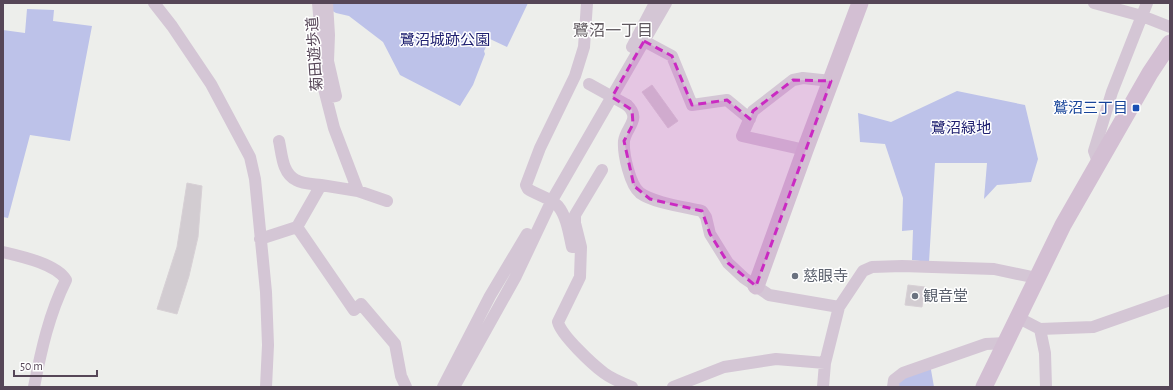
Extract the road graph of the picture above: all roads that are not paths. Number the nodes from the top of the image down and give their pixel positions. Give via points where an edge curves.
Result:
1 (154, 3) edge
2 (318, 3) edge
3 (327, 3) edge
4 (588, 3) edge
5 (655, 3) edge
6 (666, 3) edge
7 (860, 3) edge
8 (1094, 3) edge
9 (1146, 3) edge
10 (1142, 16) junction
11 (1170, 28) edge
12 (644, 41) junction
13 (1170, 43) edge
14 (575, 76) junction
15 (830, 81) junction
16 (327, 98) junction
17 (750, 119) junction
18 (280, 141) dead end
19 (805, 150) junction
20 (1098, 162) junction
21 (602, 170) dead end
22 (321, 185) junction
23 (358, 191) junction
24 (549, 200) junction
25 (387, 201) dead end
26 (297, 227) junction
27 (260, 239) junction
28 (581, 247) junction
29 (3, 252) edge
30 (1037, 278) junction
31 (756, 286) junction
32 (1170, 300) edge
33 (839, 307) junction
34 (1017, 317) junction
35 (1040, 329) junction
36 (1006, 343) junction
37 (825, 363) junction
38 (34, 387) edge
39 (266, 387) edge
40 (406, 387) edge
41 (443, 387) edge
42 (454, 387) edge
43 (632, 387) edge
44 (673, 387) edge
45 (823, 387) edge
46 (893, 387) edge
47 (984, 387) edge
48 (1046, 387) edge

1 - 27 street via 211,84 250,157 255,178
2 - 16 street via 321,36 318,62
3 - 16 street, 菊田遊歩道 via 328,61 336,96
4 - 14 street via 584,47
5 - 24 street
6 - 12 street
7 - 15 street
8 - 10 street
9 - 10 street
10 - 11 street
10 - 20 street via 1112,92 1094,151
12 - 17 street via 672,56 692,104 728,100
12 - 24 street
13 - 20 street
14 - 24 street via 540,148 526,185 528,189
14 - 31 street, bridge via 632,110 633,124 624,141 625,156 634,186 639,192 650,199 702,211 710,234 728,263
15 - 17 street via 803,78 793,80 753,111
15 - 19 street
16 - 23 street via 334,128
17 - 19 street via 742,136
18 - 22 street via 286,171 290,176 297,181
19 - 31 street
20 - 30 street
21 - 28 street via 575,215
22 - 23 street
22 - 26 street
23 - 25 street
24 - 28 street via 558,206 565,219 572,247
24 - 41 street via 490,296
24 - 42 street via 516,276
26 - 27 street
26 - 40 street via 354,310 361,304 395,344 401,376
27 - 39 street via 266,292
28 - 43 street via 580,277 560,316 559,326 585,357 603,372
29 - 38 street via 46,265 63,275 66,280 45,337
30 - 33 street via 994,269 872,267 863,272
30 - 34 street
31 - 33 street via 770,295
32 - 35 street via 1093,327
33 - 37 street
34 - 35 street
34 - 36 street
35 - 48 street via 1045,353
36 - 46 street via 986,344 903,373 894,380
36 - 47 street
37 - 44 street via 776,359 724,367
37 - 45 street

